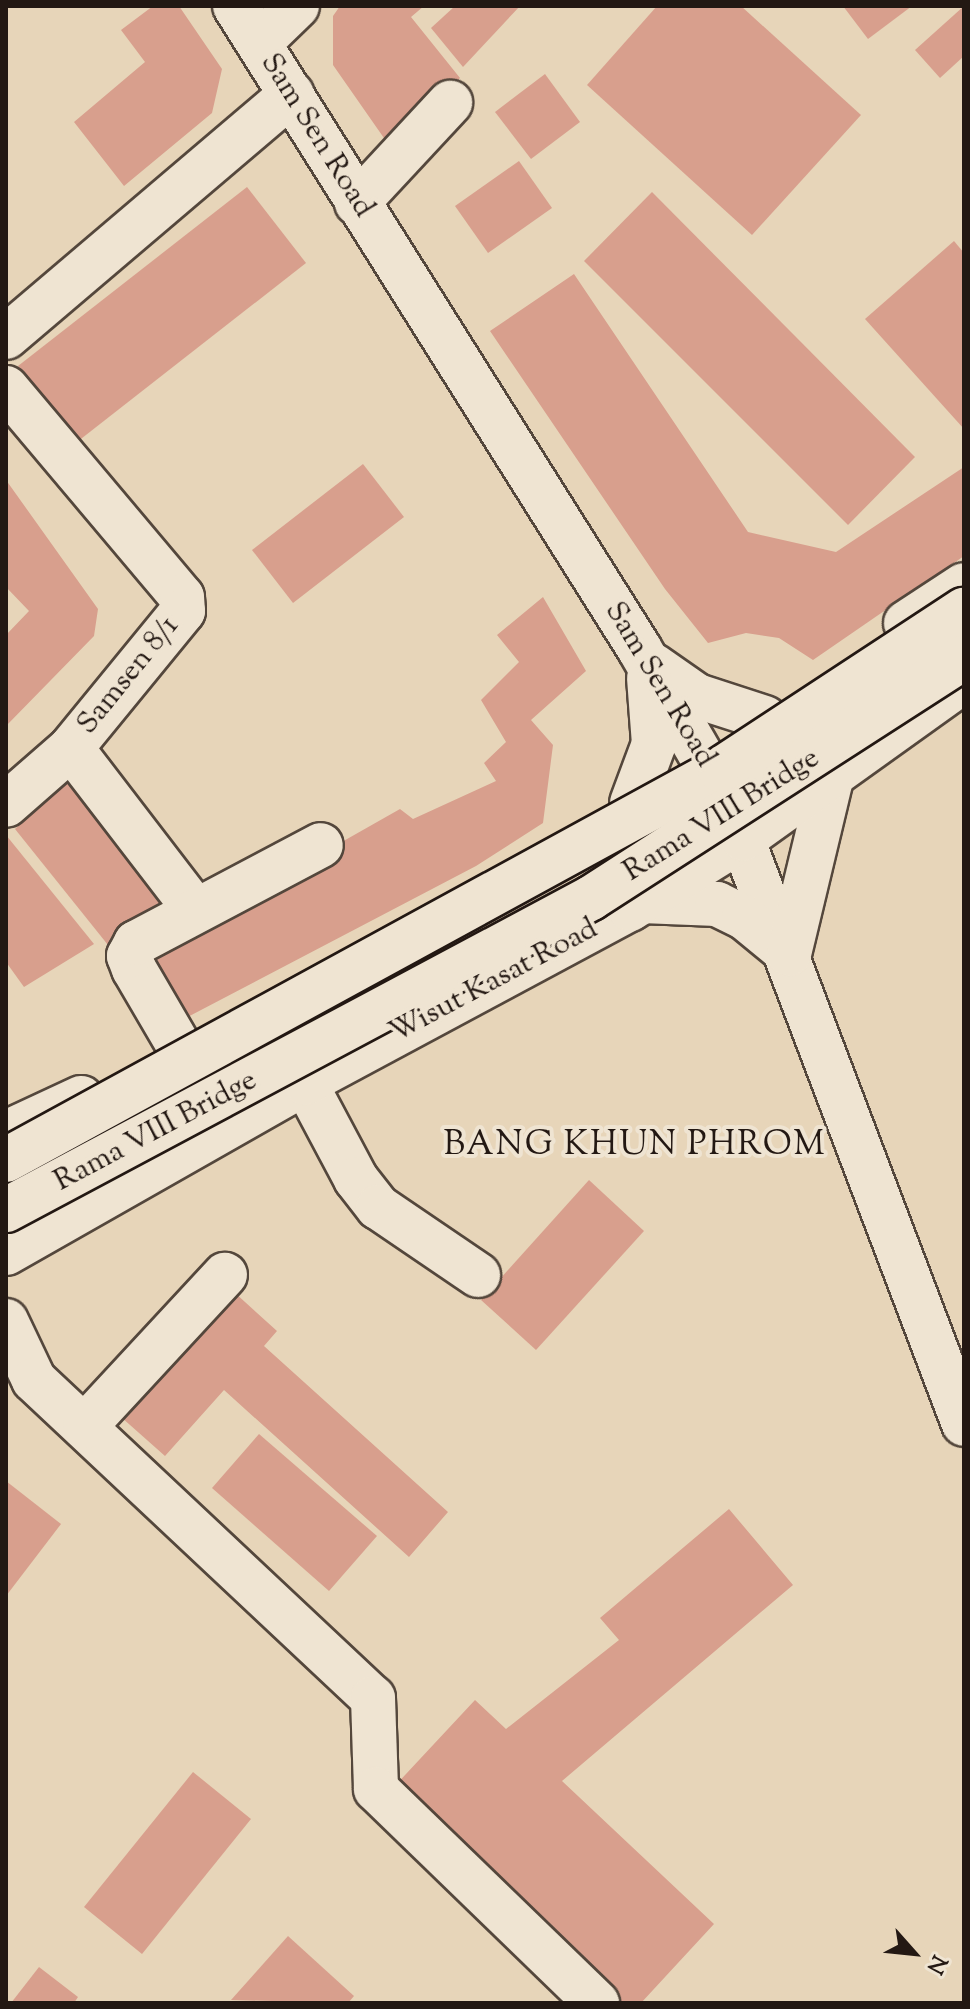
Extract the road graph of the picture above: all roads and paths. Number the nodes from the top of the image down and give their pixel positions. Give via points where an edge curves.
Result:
1 (235, 6) edge
2 (297, 6) edge
3 (259, 43) junction
4 (292, 94) junction
5 (450, 103) dead end
6 (357, 203) junction
7 (6, 337) edge
8 (6, 388) edge
9 (964, 585) edge
10 (964, 610) edge
11 (964, 658) edge
12 (646, 660) junction
13 (964, 681) edge
14 (765, 718) junction
15 (71, 748) junction
16 (704, 758) junction
17 (832, 775) junction
18 (6, 805) edge
19 (617, 812) junction
20 (743, 839) junction
21 (321, 845) dead end
22 (636, 905) junction
23 (196, 911) junction
24 (789, 954) junction
25 (179, 1046) junction
26 (305, 1083) junction
27 (6, 1133) edge
28 (6, 1160) edge
29 (6, 1210) edge
30 (6, 1253) edge
31 (225, 1275) dead end
32 (478, 1275) dead end
33 (6, 1321) edge
34 (964, 1424) edge
35 (85, 1426) junction
36 (597, 2003) edge

1 - 3 main road, Sam Sen Road
2 - 3 main road
3 - 4 main road, Sam Sen Road
4 - 6 main road, Sam Sen Road
4 - 7 main road
5 - 6 main road
6 - 12 main road, Sam Sen Road
8 - 15 main road, Samsen 8/1 via 182,597 183,611 172,628
9 - 14 main road
10 - 28 main road, Rama VIII Bridge, bridge via 707,778
11 - 29 main road, Rama VIII Bridge, bridge via 872,722 591,898
12 - 14 main road via 697,696
12 - 16 main road, Sam Sen Road
12 - 19 main road via 656,722 654,744
13 - 17 main road, Wisut Kasat Road
14 - 16 main road
15 - 18 main road, Samsen 8/1
15 - 23 main road
16 - 19 main road
16 - 20 main road, Sam Sen Road
17 - 20 main road, Wisut Kasat Road
17 - 24 main road
19 - 22 main road via 642,847 647,870
19 - 25 main road
20 - 22 main road, Wisut Kasat Road
20 - 24 main road, Sam Sen Road
21 - 23 main road
22 - 24 main road via 717,904 744,917
22 - 26 main road, Wisut Kasat Road
23 - 25 main road via 136,943 129,956
24 - 34 main road, Sam Sen Road
25 - 27 main road
26 - 30 main road, Wisut Kasat Road
26 - 32 main road via 356,1179 378,1207
31 - 35 main road
33 - 35 main road via 34,1380
35 - 36 main road via 373,1698 376,1789

